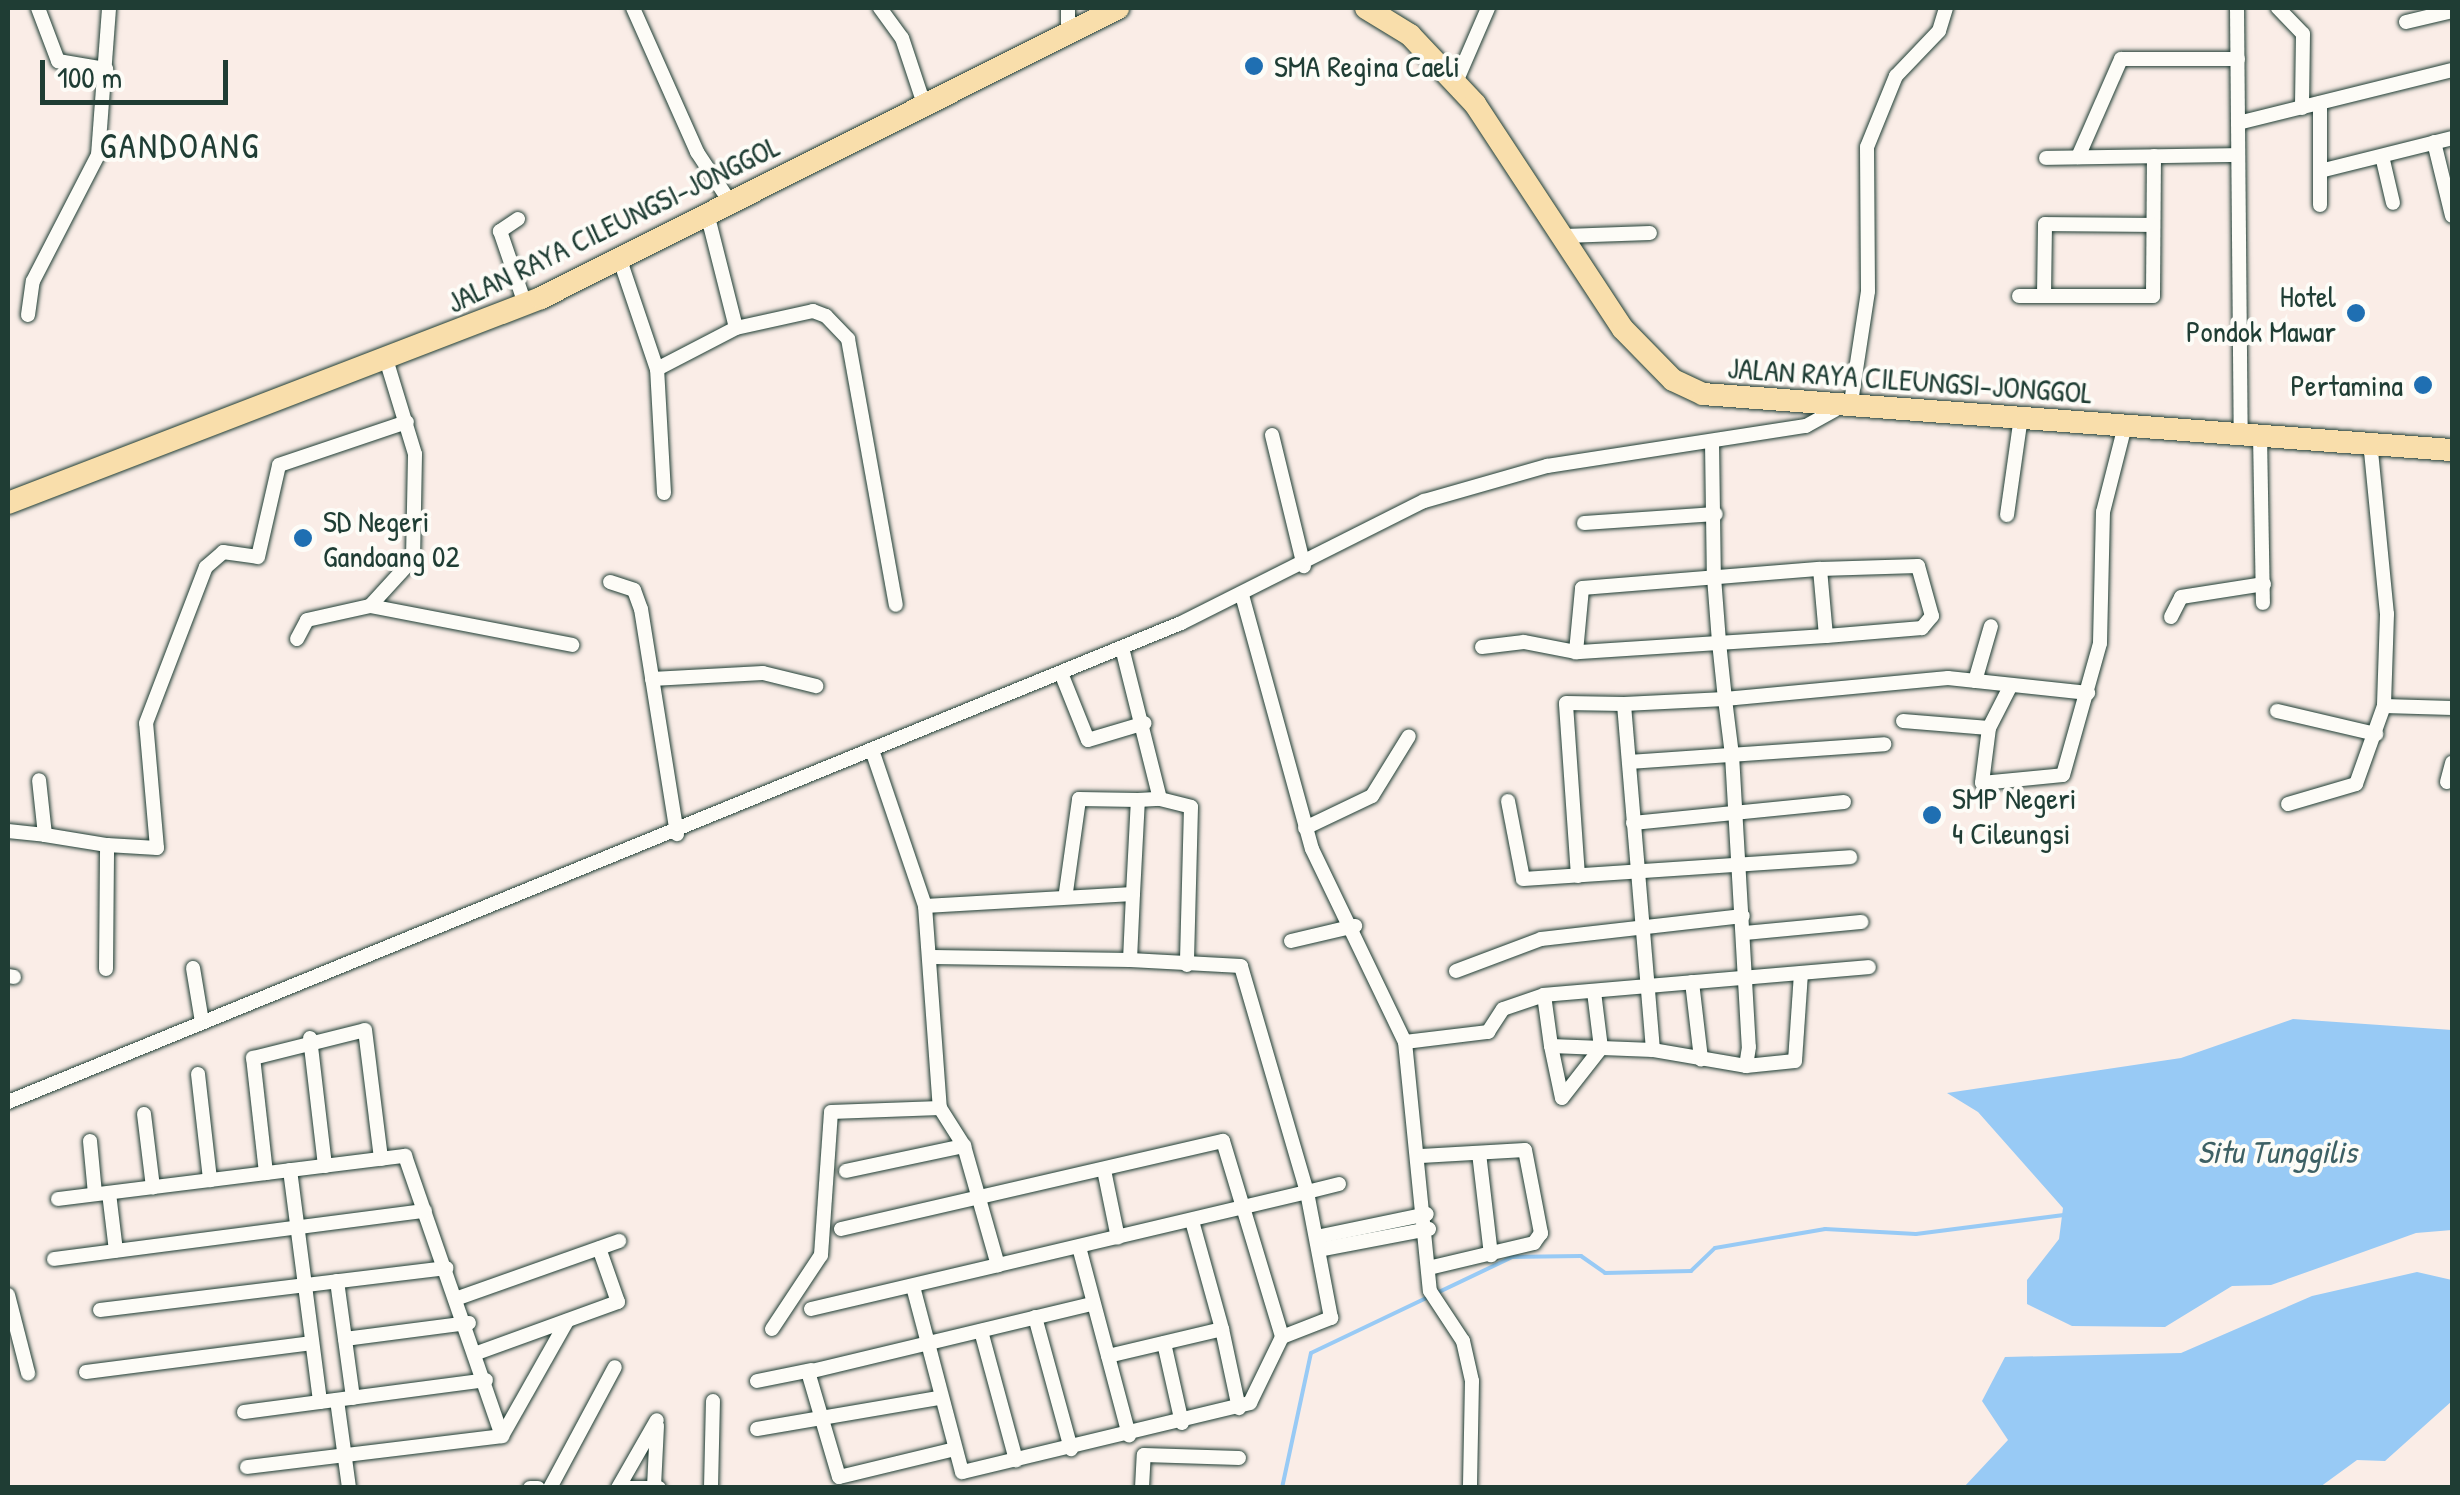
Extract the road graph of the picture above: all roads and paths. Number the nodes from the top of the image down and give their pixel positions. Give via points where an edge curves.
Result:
1 (38, 8) edge
2 (109, 8) edge
3 (633, 8) edge
4 (880, 8) edge
5 (1118, 8) edge
6 (1366, 8) edge
7 (1488, 8) edge
8 (1946, 8) edge
9 (2238, 8) edge
10 (2278, 8) edge
11 (2452, 11) edge
12 (1390, 13) edge
13 (1068, 18) edge
14 (2406, 22) dead end
15 (2238, 59) junction
16 (106, 69) junction
17 (2452, 70) edge
18 (1456, 82) junction
19 (923, 101) junction
20 (2320, 103) junction
21 (2302, 108) junction
22 (2238, 124) junction
23 (2452, 138) edge
24 (2434, 142) junction
25 (2238, 155) junction
26 (2154, 156) junction
27 (2382, 156) junction
28 (2078, 157) junction
29 (2046, 158) dead end
30 (2320, 171) junction
31 (2450, 193) edge
32 (2393, 203) dead end
33 (732, 205) junction
34 (2320, 205) dead end
35 (708, 216) junction
36 (2452, 216) edge
37 (518, 219) dead end
38 (2153, 225) junction
39 (1650, 233) dead end
40 (1564, 236) junction
41 (620, 260) junction
42 (2020, 296) dead end
43 (2044, 296) junction
44 (525, 304) junction
45 (28, 315) dead end
46 (736, 328) junction
47 (386, 359) junction
48 (657, 369) junction
49 (1843, 410) junction
50 (2020, 416) junction
51 (407, 422) junction
52 (2124, 426) junction
53 (2250, 434) junction
54 (1272, 435) dead end
55 (2370, 441) junction
56 (1712, 442) junction
57 (2452, 450) edge
58 (664, 492) dead end
59 (8, 502) edge
60 (1716, 514) junction
61 (2007, 515) dead end
62 (1584, 523) dead end
63 (1304, 566) junction
64 (1820, 569) junction
65 (1714, 577) junction
66 (610, 582) dead end
67 (2264, 584) junction
68 (1242, 595) junction
69 (2262, 603) dead end
70 (896, 605) dead end
71 (370, 606) junction
72 (2171, 616) dead end
73 (1991, 626) dead end
74 (1826, 636) junction
75 (298, 639) dead end
76 (1719, 642) junction
77 (572, 645) dead end
78 (1482, 647) dead end
79 (1122, 648) junction
80 (1576, 652) junction
81 (1061, 673) junction
82 (652, 679) junction
83 (1975, 680) junction
84 (2012, 685) junction
85 (816, 686) dead end
86 (2088, 693) junction
87 (1725, 699) junction
88 (1624, 704) junction
89 (2384, 706) junction
90 (2452, 708) edge
91 (2277, 710) dead end
92 (1904, 721) dead end
93 (1145, 722) junction
94 (1989, 728) junction
95 (2376, 734) junction
96 (1410, 736) dead end
97 (1884, 744) dead end
98 (873, 753) junction
99 (1732, 755) junction
100 (1629, 762) junction
101 (2452, 763) edge
102 (39, 780) dead end
103 (2447, 782) dead end
104 (1160, 799) junction
105 (1138, 800) junction
106 (1508, 801) dead end
107 (1844, 802) dead end
108 (2288, 804) dead end
109 (1736, 812) junction
110 (1633, 824) junction
111 (1305, 828) junction
112 (8, 831) edge
113 (677, 834) junction
114 (45, 835) junction
115 (108, 844) junction
116 (1850, 856) dead end
117 (1740, 864) junction
118 (1637, 872) junction
119 (1578, 876) junction
120 (1066, 892) junction
121 (1133, 894) junction
122 (926, 906) junction
123 (1743, 916) junction
124 (1862, 922) dead end
125 (1355, 926) junction
126 (1641, 929) junction
127 (1744, 934) junction
128 (1291, 941) dead end
129 (932, 957) junction
130 (1130, 960) junction
131 (1187, 965) junction
132 (1869, 966) dead end
133 (193, 968) dead end
134 (106, 969) dead end
135 (1456, 971) dead end
136 (1802, 972) junction
137 (1748, 978) junction
138 (1692, 982) junction
139 (1644, 985) junction
140 (1594, 992) junction
141 (1544, 995) junction
142 (202, 1022) junction
143 (310, 1038) junction
144 (1405, 1042) junction
145 (1552, 1046) junction
146 (1601, 1048) junction
147 (1654, 1050) junction
148 (1701, 1059) junction
149 (1746, 1066) junction
150 (198, 1074) dead end
151 (8, 1102) edge
152 (940, 1108) junction
153 (144, 1114) dead end
154 (90, 1141) dead end
155 (964, 1146) junction
156 (1479, 1153) junction
157 (1421, 1156) junction
158 (381, 1159) junction
159 (325, 1166) junction
160 (290, 1170) junction
161 (1104, 1170) junction
162 (846, 1171) dead end
163 (266, 1173) junction
164 (210, 1180) junction
165 (1339, 1184) dead end
166 (153, 1187) junction
167 (1307, 1192) junction
168 (102, 1194) junction
169 (981, 1198) junction
170 (58, 1199) dead end
171 (1246, 1203) junction
172 (425, 1212) junction
173 (1192, 1221) junction
174 (1428, 1222) junction
175 (297, 1228) junction
176 (841, 1229) dead end
177 (1118, 1238) junction
178 (619, 1241) dead end
179 (1322, 1242) junction
180 (1079, 1247) junction
181 (599, 1248) junction
182 (116, 1251) junction
183 (1491, 1255) junction
184 (54, 1259) dead end
185 (998, 1265) junction
186 (446, 1268) junction
187 (1428, 1268) junction
188 (337, 1281) junction
189 (305, 1285) junction
190 (913, 1286) junction
191 (8, 1295) edge
192 (458, 1298) junction
193 (1092, 1304) junction
194 (100, 1310) dead end
195 (811, 1310) dead end
196 (1035, 1317) junction
197 (567, 1320) junction
198 (468, 1323) junction
199 (772, 1329) dead end
200 (1222, 1329) junction
201 (981, 1331) junction
202 (1282, 1337) junction
203 (345, 1339) junction
204 (312, 1343) junction
205 (924, 1343) junction
206 (1164, 1343) junction
207 (478, 1353) junction
208 (1108, 1356) junction
209 (615, 1367) dead end
210 (810, 1370) junction
211 (86, 1372) dead end
212 (28, 1374) dead end
213 (486, 1380) junction
214 (757, 1381) dead end
215 (938, 1398) junction
216 (345, 1399) junction
217 (320, 1402) junction
218 (714, 1402) dead end
219 (1239, 1408) junction
220 (244, 1412) dead end
221 (816, 1417) junction
222 (1182, 1423) junction
223 (757, 1430) dead end
224 (1130, 1435) junction
225 (502, 1436) junction
226 (1072, 1449) junction
227 (951, 1450) junction
228 (344, 1455) junction
229 (1239, 1458) dead end
230 (1016, 1460) junction
231 (247, 1467) dead end
232 (657, 1487) edge
233 (348, 1488) edge
234 (530, 1488) edge
235 (538, 1488) edge
236 (550, 1488) edge
237 (621, 1488) edge
238 (711, 1488) edge
239 (1142, 1488) edge
240 (1470, 1488) edge

1 - 16 street via 58,62
2 - 16 street
3 - 33 street via 697,152
4 - 19 street via 902,38
5 - 13 main road, JALAN RAYA CILEUNGSI-JONGGOL
6 - 12 main road, JALAN RAYA CILEUNGSI-JONGGOL
7 - 18 street
8 - 49 street via 1938,31 1896,76 1867,147 1868,291
9 - 15 street
10 - 21 street via 2303,34
11 - 14 street
12 - 18 main road, JALAN RAYA CILEUNGSI-JONGGOL
13 - 19 main road, JALAN RAYA CILEUNGSI-JONGGOL
15 - 22 street
15 - 28 street via 2122,59
16 - 45 street via 98,155 66,206
17 - 20 street
18 - 40 main road, JALAN RAYA CILEUNGSI-JONGGOL
19 - 33 main road, JALAN RAYA CILEUNGSI-JONGGOL
20 - 21 street
20 - 30 street
21 - 22 street
22 - 25 street
23 - 24 street
24 - 27 street
24 - 31 street
25 - 26 street
25 - 53 street
26 - 28 street
26 - 38 street
27 - 30 street
27 - 32 street
28 - 29 street
30 - 34 street
31 - 36 street
33 - 35 main road, JALAN RAYA CILEUNGSI-JONGGOL
35 - 41 main road, JALAN RAYA CILEUNGSI-JONGGOL
35 - 46 street
37 - 44 street via 500,231
38 - 43 street via 2152,296
38 - 43 street via 2045,224
39 - 40 street
40 - 49 main road, JALAN RAYA CILEUNGSI-JONGGOL via 1623,330 1673,380 1702,394
41 - 44 main road, JALAN RAYA CILEUNGSI-JONGGOL
41 - 48 street
42 - 43 street
44 - 47 main road, JALAN RAYA CILEUNGSI-JONGGOL
46 - 48 street
46 - 70 street via 812,311 848,338
47 - 51 street
47 - 59 main road, JALAN RAYA CILEUNGSI-JONGGOL
48 - 58 street
49 - 50 main road, JALAN RAYA CILEUNGSI-JONGGOL
49 - 56 street via 1806,426
50 - 52 main road, JALAN RAYA CILEUNGSI-JONGGOL
50 - 61 street
51 - 71 street via 418,537 397,584
51 - 115 street via 274,469 258,558 223,552 210,561 146,723 156,848
52 - 53 main road, JALAN RAYA CILEUNGSI-JONGGOL
52 - 86 street via 2103,512 2100,643
53 - 55 main road, JALAN RAYA CILEUNGSI-JONGGOL
53 - 67 street
54 - 63 street
55 - 57 main road, JALAN RAYA CILEUNGSI-JONGGOL
55 - 89 street via 2387,614
56 - 60 street
56 - 63 street via 1472,484
60 - 62 street
60 - 65 street
63 - 68 street
64 - 65 street
64 - 74 street
64 - 74 street via 1918,566 1932,616 1922,628
65 - 76 street
65 - 80 street via 1582,588
66 - 82 street via 634,590
67 - 69 street
67 - 72 street via 2181,597
68 - 79 street
68 - 111 street
71 - 75 street via 307,620
71 - 77 street
73 - 83 street
74 - 76 street
76 - 80 street
76 - 87 street
78 - 80 street via 1524,642
79 - 81 street
79 - 93 street
81 - 93 street via 1088,740
81 - 98 street
82 - 85 street via 763,673
82 - 113 street
83 - 84 street
83 - 87 street
84 - 86 street
84 - 94 street
86 - 94 street via 2055,781 1979,780
87 - 88 street
87 - 99 street
88 - 100 street
88 - 119 street via 1566,703
89 - 90 street
89 - 95 street
91 - 95 street
92 - 94 street
93 - 104 street
95 - 108 street via 2356,784
96 - 111 street via 1372,796
97 - 99 street
98 - 113 street
98 - 122 street
99 - 100 street
99 - 109 street
100 - 110 street
101 - 103 street
102 - 114 street
104 - 105 street
104 - 131 street via 1191,807
105 - 120 street via 1080,798
105 - 121 street
106 - 119 street via 1517,876
107 - 109 street
109 - 110 street
109 - 117 street
110 - 118 street
111 - 125 street
112 - 114 street
113 - 142 street
114 - 115 street
115 - 134 street
116 - 117 street
117 - 118 street
117 - 123 street
118 - 119 street
118 - 126 street
120 - 121 street
120 - 122 street
121 - 130 street
122 - 129 street
123 - 126 street
123 - 127 street
124 - 127 street
125 - 128 street
125 - 144 street
126 - 135 street via 1542,938
126 - 139 street
127 - 137 street
129 - 130 street
129 - 152 street
130 - 131 street
131 - 167 street via 1242,966
132 - 136 street
133 - 142 street
136 - 137 street
136 - 149 street via 1795,1061
137 - 138 street
137 - 149 street
138 - 139 street
138 - 148 street
139 - 140 street
139 - 147 street
140 - 141 street
140 - 146 street
141 - 144 street via 1502,1009 1488,1032
141 - 145 street
142 - 151 street
143 - 158 street via 365,1030
143 - 159 street
143 - 163 street via 253,1058
144 - 157 street
145 - 146 street
145 - 146 street via 1562,1098
146 - 147 street
147 - 148 street
148 - 149 street
150 - 164 street
152 - 155 street
152 - 199 street via 831,1112 822,1255
153 - 166 street
154 - 168 street
155 - 162 street
155 - 169 street
156 - 157 street
156 - 183 street
156 - 183 street via 1532,1157 1541,1233
157 - 174 street
158 - 159 street
158 - 172 street via 405,1156
159 - 160 street
160 - 163 street
160 - 175 street
161 - 169 street
161 - 171 street via 1223,1141
161 - 177 street
163 - 164 street
164 - 166 street
165 - 167 street
166 - 168 street
167 - 171 street
167 - 179 street
168 - 170 street
168 - 182 street
169 - 176 street
169 - 185 street
171 - 173 street
171 - 202 street
172 - 175 street
172 - 186 street
173 - 177 street
173 - 200 street
174 - 179 street
174 - 187 street
175 - 182 street
175 - 189 street
177 - 180 street
178 - 181 street
179 - 202 street via 1331,1318
180 - 185 street
180 - 193 street
181 - 192 street
181 - 197 street via 618,1302
182 - 184 street
183 - 187 street
185 - 190 street
186 - 188 street
186 - 192 street
187 - 240 street via 1434,1298 1463,1340 1472,1382
188 - 189 street
188 - 203 street
189 - 194 street
189 - 204 street
190 - 195 street
190 - 205 street
191 - 212 street
192 - 198 street
193 - 196 street
193 - 208 street
196 - 201 street
196 - 226 street
197 - 207 street
197 - 225 street
198 - 203 street
198 - 207 street
200 - 206 street
200 - 219 street
201 - 205 street
201 - 230 street
202 - 219 street via 1261,1396
203 - 216 street
204 - 211 street
204 - 217 street
205 - 210 street
205 - 215 street
206 - 208 street
206 - 222 street
207 - 213 street
208 - 224 street
209 - 236 street
210 - 214 street
210 - 221 street
213 - 216 street
213 - 225 street
215 - 221 street
215 - 227 street
216 - 217 street
216 - 228 street
217 - 220 street
218 - 238 street
219 - 222 street
221 - 223 street
221 - 227 street via 844,1478
222 - 224 street
224 - 226 street
225 - 228 street
226 - 230 street
227 - 230 street via 962,1472
228 - 231 street
228 - 233 street
229 - 239 street via 1144,1455
232 - 237 street
232 - 237 street via 657,1420
234 - 235 street

